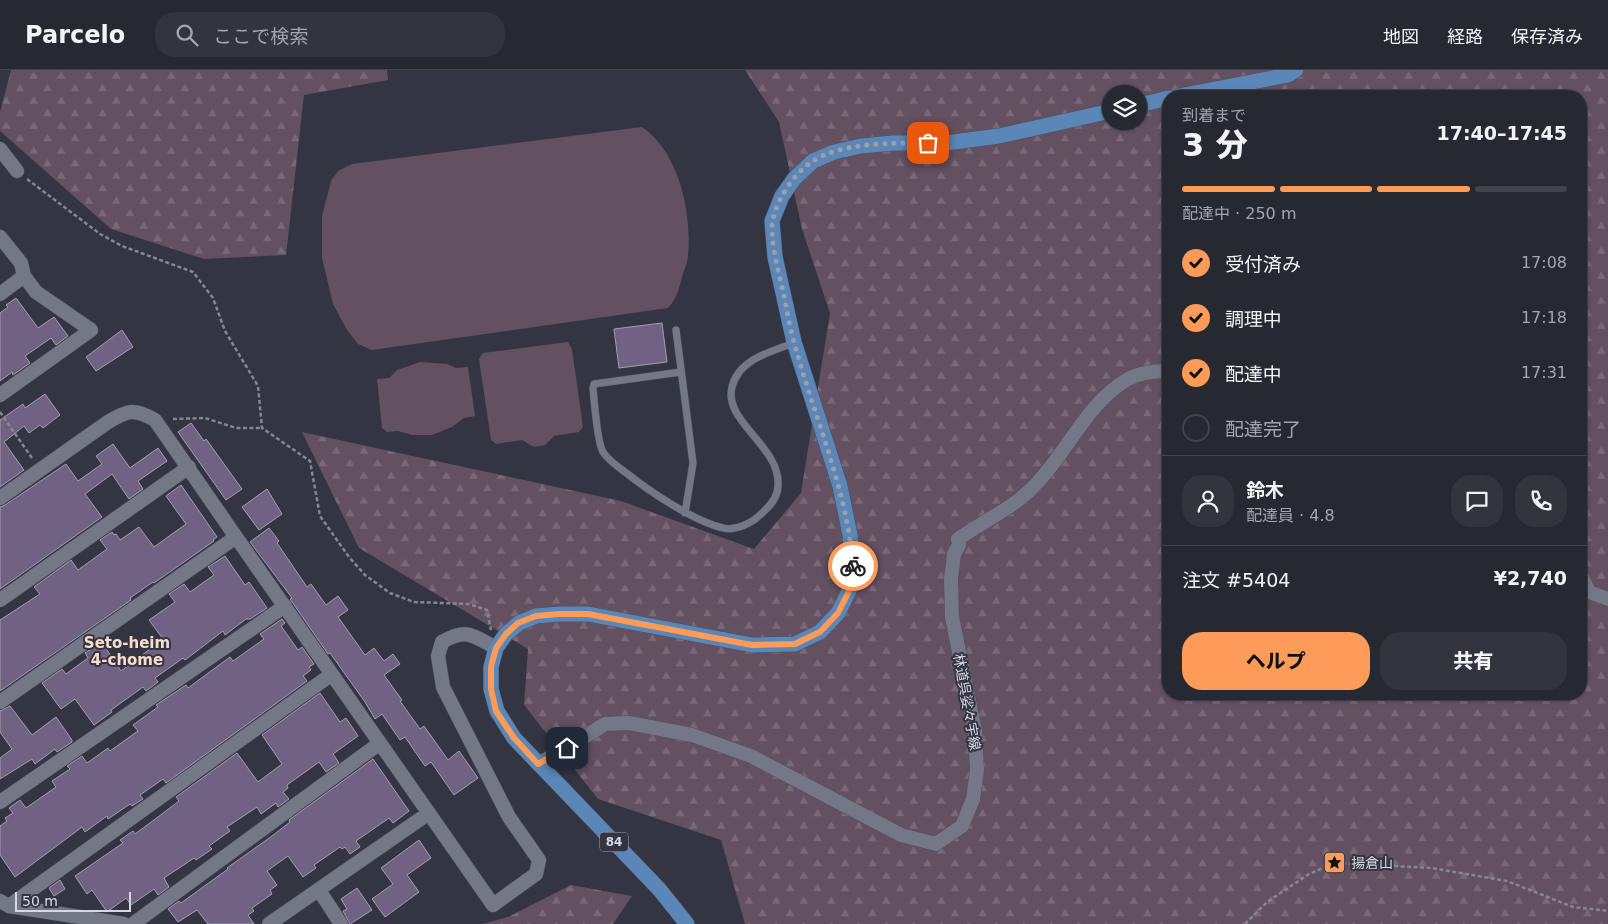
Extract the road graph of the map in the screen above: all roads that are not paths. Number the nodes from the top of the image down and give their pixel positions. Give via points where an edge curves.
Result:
1 (1296, 70) edge
2 (1210, 90) edge
3 (1162, 100) edge
4 (1147, 103) edge
5 (1102, 113) edge
6 (0, 149) edge
7 (16, 172) road end
8 (0, 236) edge
9 (24, 276) junction
10 (0, 294) edge
11 (676, 330) dead end
12 (794, 342) junction
13 (682, 372) junction
14 (1162, 372) edge
15 (0, 395) edge
16 (189, 467) junction
17 (0, 498) edge
18 (685, 512) junction
19 (236, 537) junction
20 (1587, 586) edge
21 (1608, 599) edge
22 (0, 600) edge
23 (285, 606) junction
24 (496, 648) junction
25 (332, 674) junction
26 (0, 702) edge
27 (380, 743) junction
28 (538, 764) junction
29 (0, 802) edge
30 (429, 813) junction
31 (319, 890) junction
32 (4, 904) edge
33 (124, 924) edge
34 (133, 924) edge
35 (269, 924) edge
36 (341, 924) edge
37 (687, 924) edge

1 - 2 main road via 1288,75
3 - 4 main road
5 - 12 main road, 84 via 999,136 946,143 862,146 813,161 782,196 772,221 775,257
6 - 7 street
8 - 9 street via 21,263
9 - 10 street
9 - 15 street via 36,292 91,330
11 - 13 lane
12 - 18 lane via 753,358 740,371 732,387 737,415 774,462 778,486 769,507 740,527 724,528
12 - 24 main road, 84 via 840,486 853,568 849,591 838,613 820,632 795,644 752,645 588,614 559,614 536,616 518,623
13 - 18 lane via 693,463
13 - 18 lane via 594,384 593,388 601,450 626,473
14 - 28 street, 林道呉娑々宇線 via 1129,378 1101,400 1038,482 1011,506 958,539 950,579 952,617 975,731 977,770 973,799 962,826 936,844 901,836 751,756 692,735 629,723 605,724
16 - 17 street via 155,420 141,412 124,413
16 - 19 street
16 - 22 street
19 - 23 street
19 - 26 street
20 - 21 street via 1590,592
23 - 25 street
23 - 29 street
24 - 28 main road, 84 via 491,667 496,711 514,738
24 - 30 street via 469,634 455,634 442,642 438,656 443,687 509,817 539,860 536,874 493,905
25 - 27 street
25 - 32 street
27 - 30 street
27 - 34 street
28 - 37 main road, 84 via 659,888
30 - 31 street
31 - 35 street
31 - 36 street
32 - 33 street

